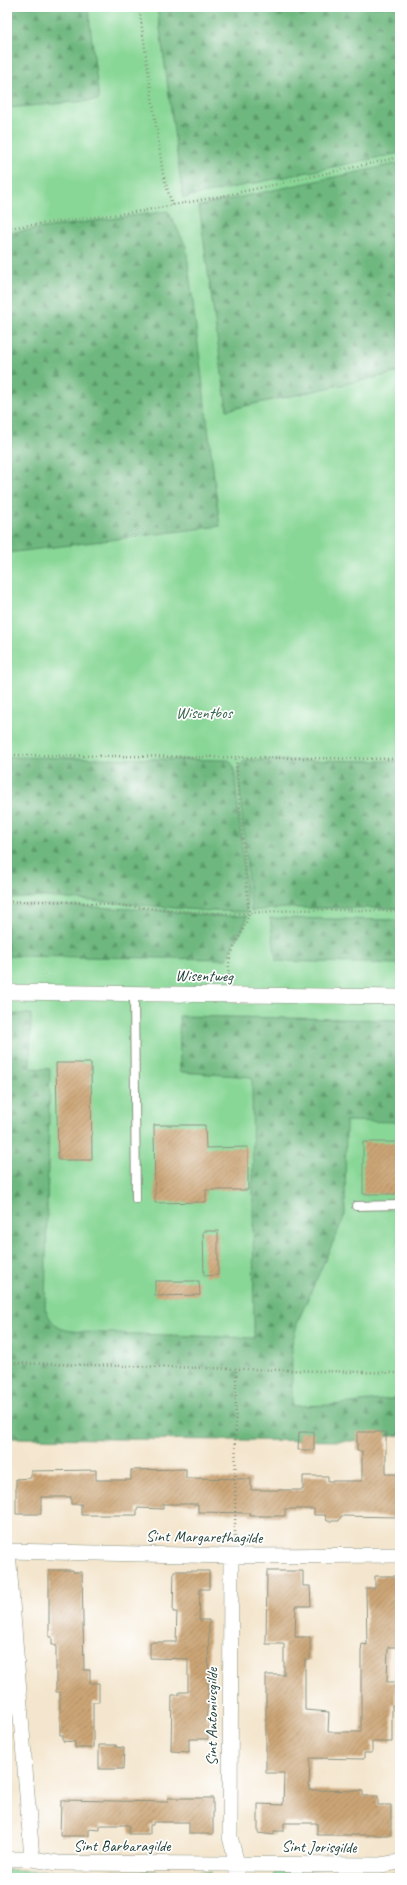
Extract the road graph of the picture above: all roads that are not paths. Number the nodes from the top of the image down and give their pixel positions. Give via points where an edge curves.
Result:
1 (7, 992) edge
2 (134, 993) junction
3 (400, 997) edge
4 (136, 1199) dead end
5 (400, 1205) edge
6 (356, 1206) dead end
7 (7, 1551) edge
8 (400, 1555) edge
9 (231, 1556) junction
10 (7, 1859) edge
11 (32, 1859) junction
12 (400, 1862) edge
13 (237, 1871) edge

1 - 2 street, Wisentweg
2 - 3 street, Wisentweg
2 - 4 lane
5 - 6 lane
7 - 9 street, Sint Margarethagilde
7 - 11 street
8 - 9 street, Sint Margarethagilde
9 - 13 street, Sint Antoniusgilde via 230,1837
10 - 11 street, Sint Barbaragilde
11 - 13 street, Sint Barbaragilde via 58,1863
12 - 13 street, Sint Jorisgilde

